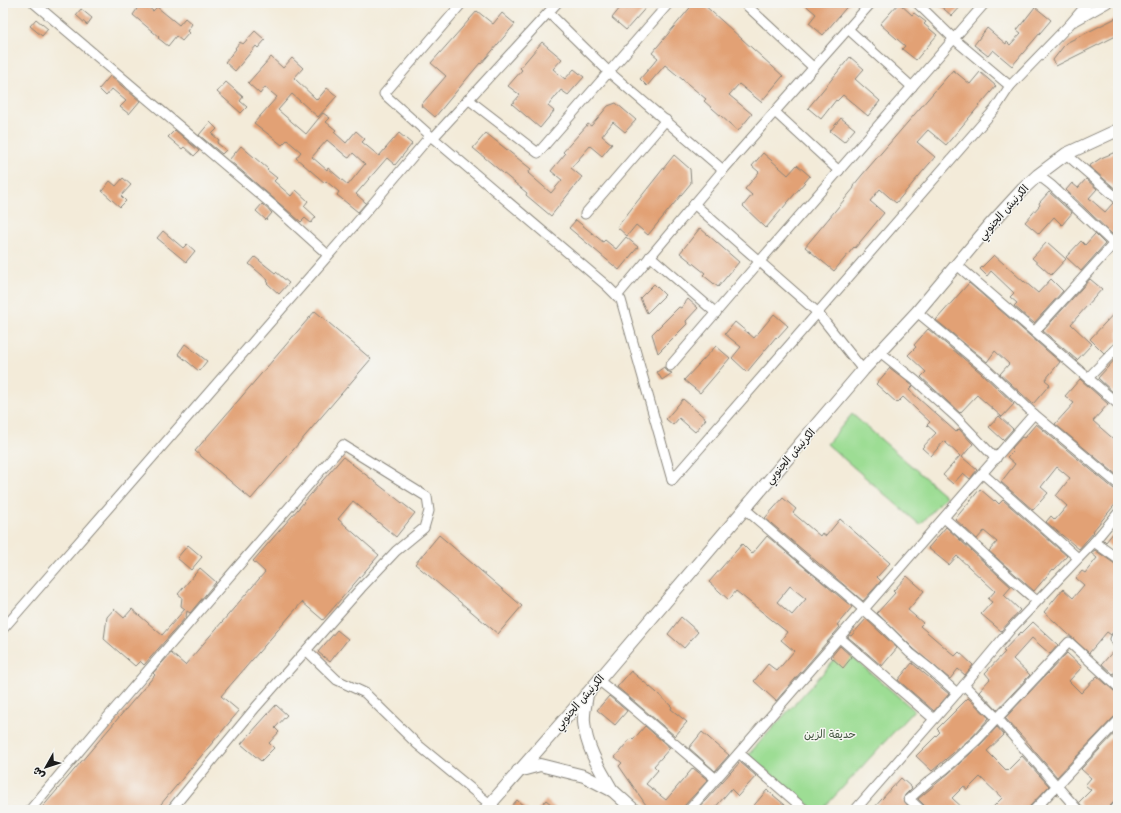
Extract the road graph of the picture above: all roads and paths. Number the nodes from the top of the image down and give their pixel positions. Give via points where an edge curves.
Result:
1 (34, 3) edge
2 (462, 3) edge
3 (557, 3) edge
4 (669, 3) edge
5 (744, 3) edge
6 (871, 3) edge
7 (917, 3) edge
8 (985, 3) edge
9 (1088, 3) edge
10 (1107, 3) edge
11 (549, 12) junction
12 (1070, 24) junction
13 (848, 30) junction
14 (954, 39) junction
15 (814, 68) junction
16 (610, 72) junction
17 (1010, 86) junction
18 (912, 87) junction
19 (468, 99) junction
20 (774, 112) junction
21 (666, 120) junction
22 (1118, 130) edge
23 (432, 137) junction
24 (1066, 154) junction
25 (722, 170) junction
26 (839, 171) junction
27 (1038, 175) junction
28 (1118, 199) edge
29 (694, 204) junction
30 (586, 214) dead end
31 (1117, 243) edge
32 (328, 256) junction
33 (650, 256) junction
34 (760, 261) junction
35 (957, 265) junction
36 (617, 296) junction
37 (817, 312) junction
38 (916, 312) junction
39 (716, 313) junction
40 (1035, 331) junction
41 (1118, 347) edge
42 (880, 352) junction
43 (670, 366) dead end
44 (863, 370) junction
45 (1088, 378) junction
46 (1118, 404) edge
47 (1034, 414) junction
48 (996, 459) junction
49 (983, 474) junction
50 (1118, 484) edge
51 (745, 509) junction
52 (1118, 513) edge
53 (944, 518) junction
54 (1094, 542) junction
55 (1078, 558) junction
56 (1118, 559) edge
57 (1037, 601) junction
58 (864, 610) junction
59 (3, 629) edge
60 (1118, 634) edge
61 (840, 638) junction
62 (1118, 644) edge
63 (307, 652) junction
64 (598, 680) junction
65 (964, 685) junction
66 (1118, 687) edge
67 (957, 693) junction
68 (587, 694) junction
69 (934, 719) junction
70 (998, 719) junction
71 (1118, 721) edge
72 (739, 753) junction
73 (518, 771) junction
74 (716, 779) junction
75 (1056, 786) junction
76 (613, 791) junction
77 (1118, 806) edge
78 (490, 808) edge
79 (30, 810) edge
80 (171, 810) edge
81 (634, 810) edge
82 (689, 810) edge
83 (805, 810) edge
84 (855, 810) edge
85 (921, 810) edge
86 (1034, 810) edge
87 (1078, 810) edge
88 (1114, 810) edge

1 - 32 street via 276,208
2 - 23 street via 384,94
3 - 11 street
4 - 16 street
5 - 15 street
6 - 13 street
7 - 14 street
8 - 14 street
9 - 12 street
10 - 12 street
11 - 16 street
11 - 19 street
12 - 17 street
13 - 15 street
13 - 18 street
14 - 17 street
14 - 18 street
15 - 20 street
16 - 19 street via 538,153
16 - 21 street
17 - 37 street via 995,109
18 - 26 street
19 - 23 street
20 - 25 street
20 - 26 street
21 - 25 street
21 - 30 street
22 - 24 main road, الكرنيش الجنوبي
23 - 32 street
23 - 36 street
24 - 27 main road, الكرنيش الجنوبي
24 - 28 street
25 - 29 street
26 - 34 street
27 - 31 street
27 - 35 main road, الكرنيش الجنوبي via 990,225
29 - 33 street
29 - 34 street
31 - 40 street
32 - 59 street
33 - 36 street
33 - 39 street
34 - 37 street
34 - 39 street
35 - 38 main road, الكرنيش الجنوبي
35 - 40 street
36 - 37 street via 621,300 672,480
37 - 44 street
38 - 42 main road, الكرنيش الجنوبي
38 - 47 street via 985,368
39 - 43 street
40 - 45 street
41 - 45 street
42 - 44 main road, الكرنيش الجنوبي
42 - 48 street via 957,418
44 - 51 main road, الكرنيش الجنوبي
45 - 46 street
47 - 48 street
47 - 50 street
48 - 49 street
49 - 53 street
49 - 55 street
51 - 58 street
51 - 64 main road, الكرنيش الجنوبي
52 - 54 street
53 - 57 street
53 - 58 street
54 - 55 street
54 - 56 street
55 - 57 street
57 - 65 street
58 - 61 street
58 - 67 street
60 - 62 street via 1115,639
61 - 69 street
61 - 72 street
63 - 78 street via 337,680 365,693 417,744
63 - 79 street via 396,551 424,528 429,511 427,497 344,445
63 - 80 street via 256,707
64 - 68 main road, الكرنيش الجنوبي
64 - 74 street
65 - 67 street
65 - 70 street
66 - 70 street via 1069,642
67 - 69 street
68 - 73 main road, الكرنيش الجنوبي
68 - 76 main road via 583,721 588,745
69 - 84 street
70 - 75 street
70 - 85 street via 945,770 909,799
71 - 75 street
72 - 74 street
72 - 83 street
73 - 76 main road via 540,765 584,776
73 - 78 main road, الكرنيش الجنوبي
74 - 82 street
75 - 86 street
75 - 87 street
76 - 81 main road
77 - 88 street

